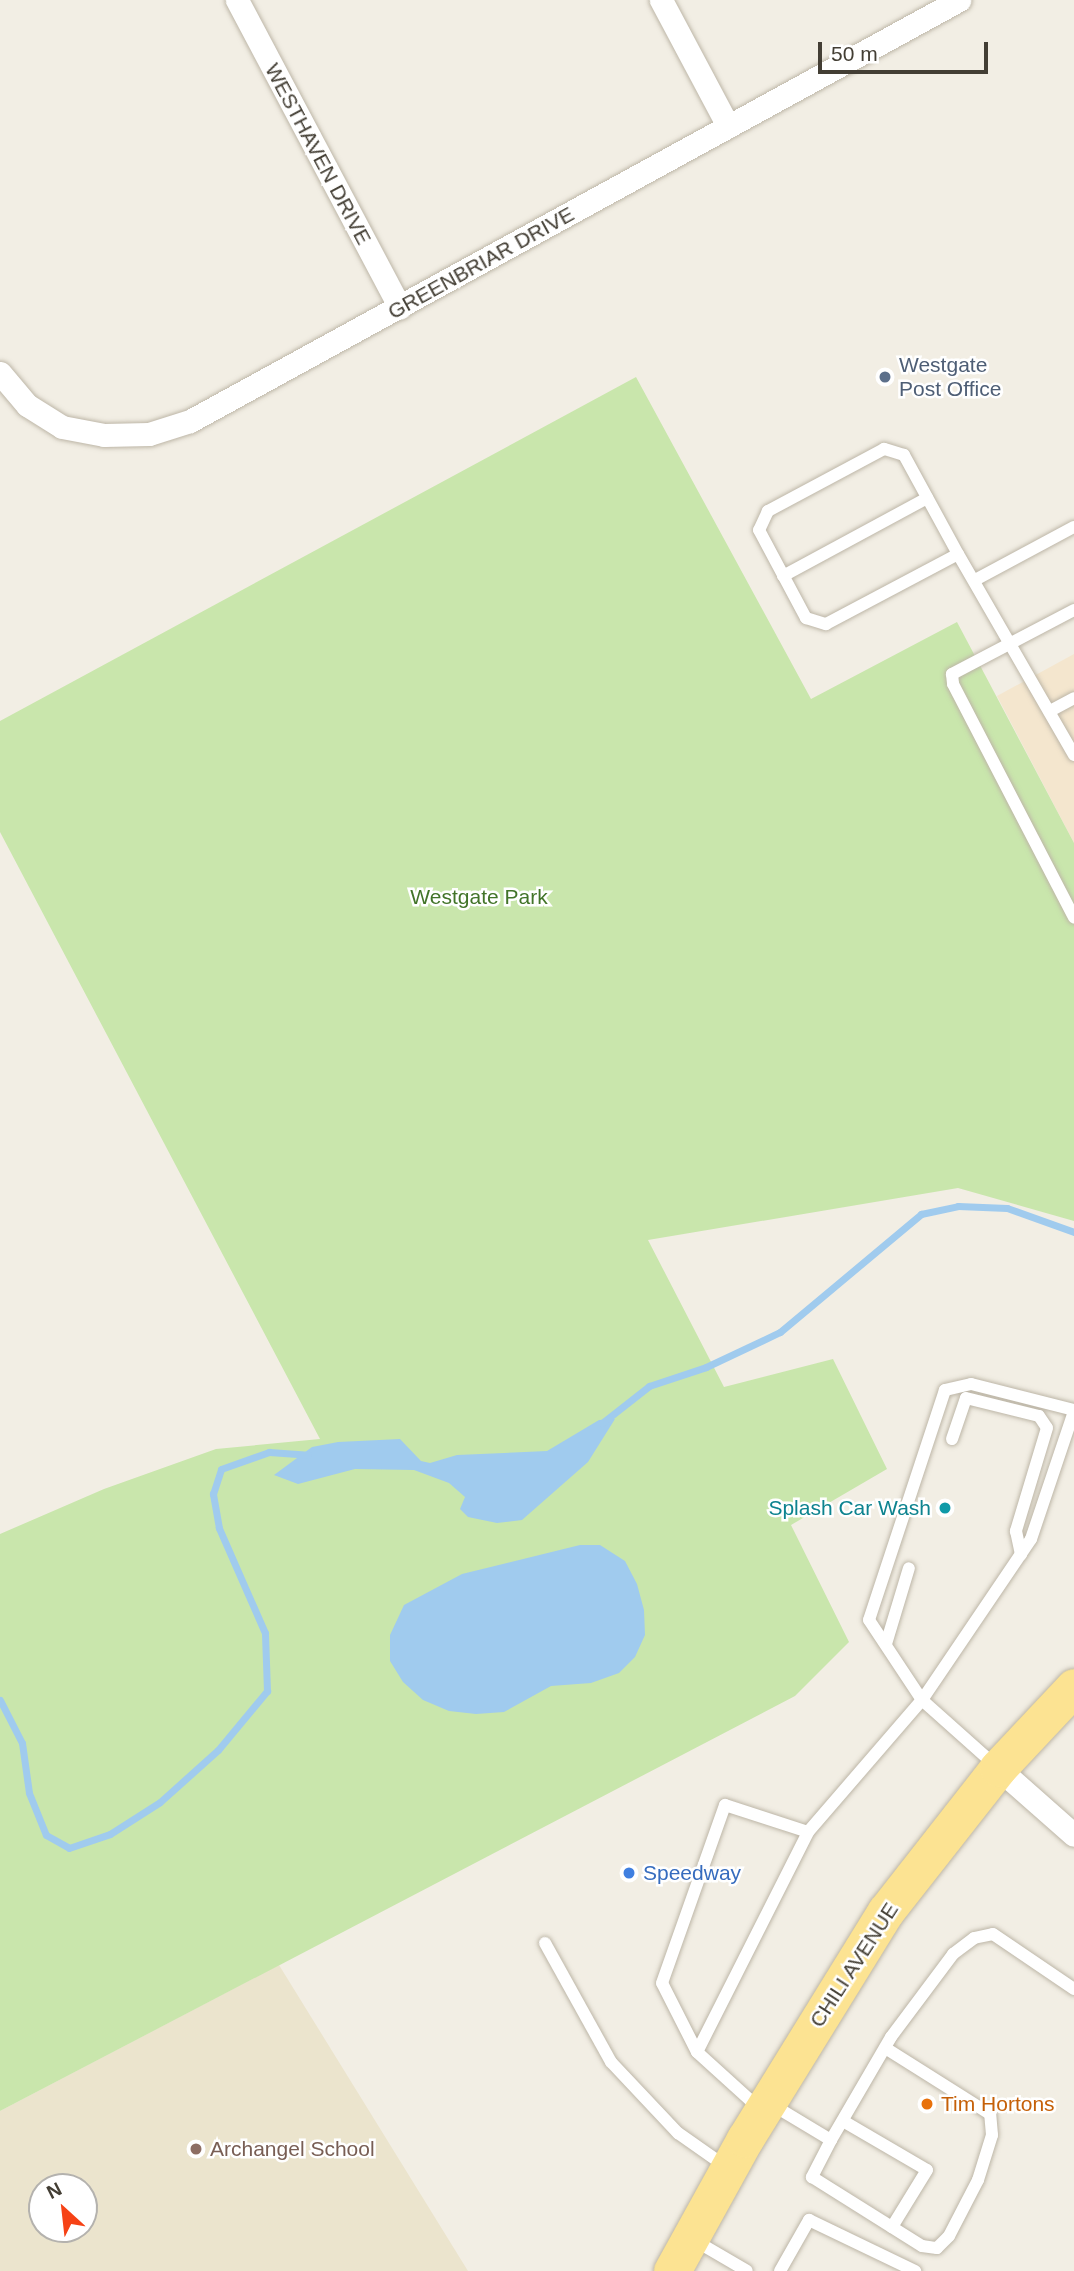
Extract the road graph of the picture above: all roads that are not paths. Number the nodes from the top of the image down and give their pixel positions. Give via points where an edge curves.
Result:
1 (237, 0) edge
2 (660, 0) edge
3 (959, 0) edge
4 (728, 126) junction
5 (400, 308) junction
6 (0, 373) edge
7 (927, 498) junction
8 (1074, 527) edge
9 (958, 554) junction
10 (783, 576) junction
11 (975, 580) junction
12 (1074, 610) edge
13 (1011, 643) junction
14 (1074, 698) edge
15 (1050, 711) junction
16 (1074, 755) edge
17 (1074, 917) edge
18 (1074, 1410) edge
19 (952, 1439) dead end
20 (1021, 1554) junction
21 (909, 1568) dead end
22 (886, 1644) junction
23 (1074, 1688) edge
24 (922, 1700) junction
25 (998, 1768) junction
26 (808, 1832) junction
27 (1074, 1835) edge
28 (545, 1943) dead end
29 (1074, 1989) edge
30 (885, 2048) junction
31 (697, 2052) junction
32 (765, 2106) junction
33 (843, 2121) junction
34 (831, 2140) junction
35 (729, 2169) junction
36 (892, 2228) junction
37 (691, 2238) junction
38 (672, 2271) edge
39 (747, 2271) edge
40 (780, 2271) edge
41 (915, 2271) edge

1 - 5 street, WESTHAVEN DRIVE
2 - 4 street
3 - 4 street, GREENBRIAR DRIVE
4 - 5 street, GREENBRIAR DRIVE
5 - 6 street, GREENBRIAR DRIVE via 190,421 149,434 104,435 62,426 27,405
7 - 9 lane
7 - 10 lane
7 - 10 lane via 904,455 884,449 768,510 759,530
8 - 11 lane
9 - 10 lane via 826,624 806,618
9 - 11 lane
11 - 13 lane
12 - 13 lane
13 - 15 lane
13 - 17 lane via 952,674 953,684
14 - 15 lane
15 - 16 lane
18 - 20 lane via 1031,1539
18 - 22 lane via 971,1384 945,1390 869,1620
19 - 20 lane via 966,1398 1039,1416 1048,1428 1016,1531
20 - 24 lane
21 - 22 lane
22 - 24 lane
23 - 25 main road, CHILI AVENUE
24 - 25 lane
24 - 26 lane
25 - 27 street
25 - 32 main road, CHILI AVENUE via 886,1911
26 - 31 lane
26 - 31 lane via 725,1805 662,1983
28 - 35 lane via 611,2062 678,2133
29 - 30 lane via 993,1934 974,1938 953,1954
30 - 33 lane
30 - 36 lane via 976,2101 990,2114 992,2135 978,2180 937,2248 922,2246
31 - 32 lane
32 - 34 lane
32 - 35 main road, CHILI AVENUE
33 - 34 lane
33 - 36 lane via 927,2170
34 - 36 lane via 813,2177
35 - 37 main road, CHILI AVENUE
37 - 38 main road, CHILI AVENUE
37 - 39 lane
40 - 41 lane via 809,2220

